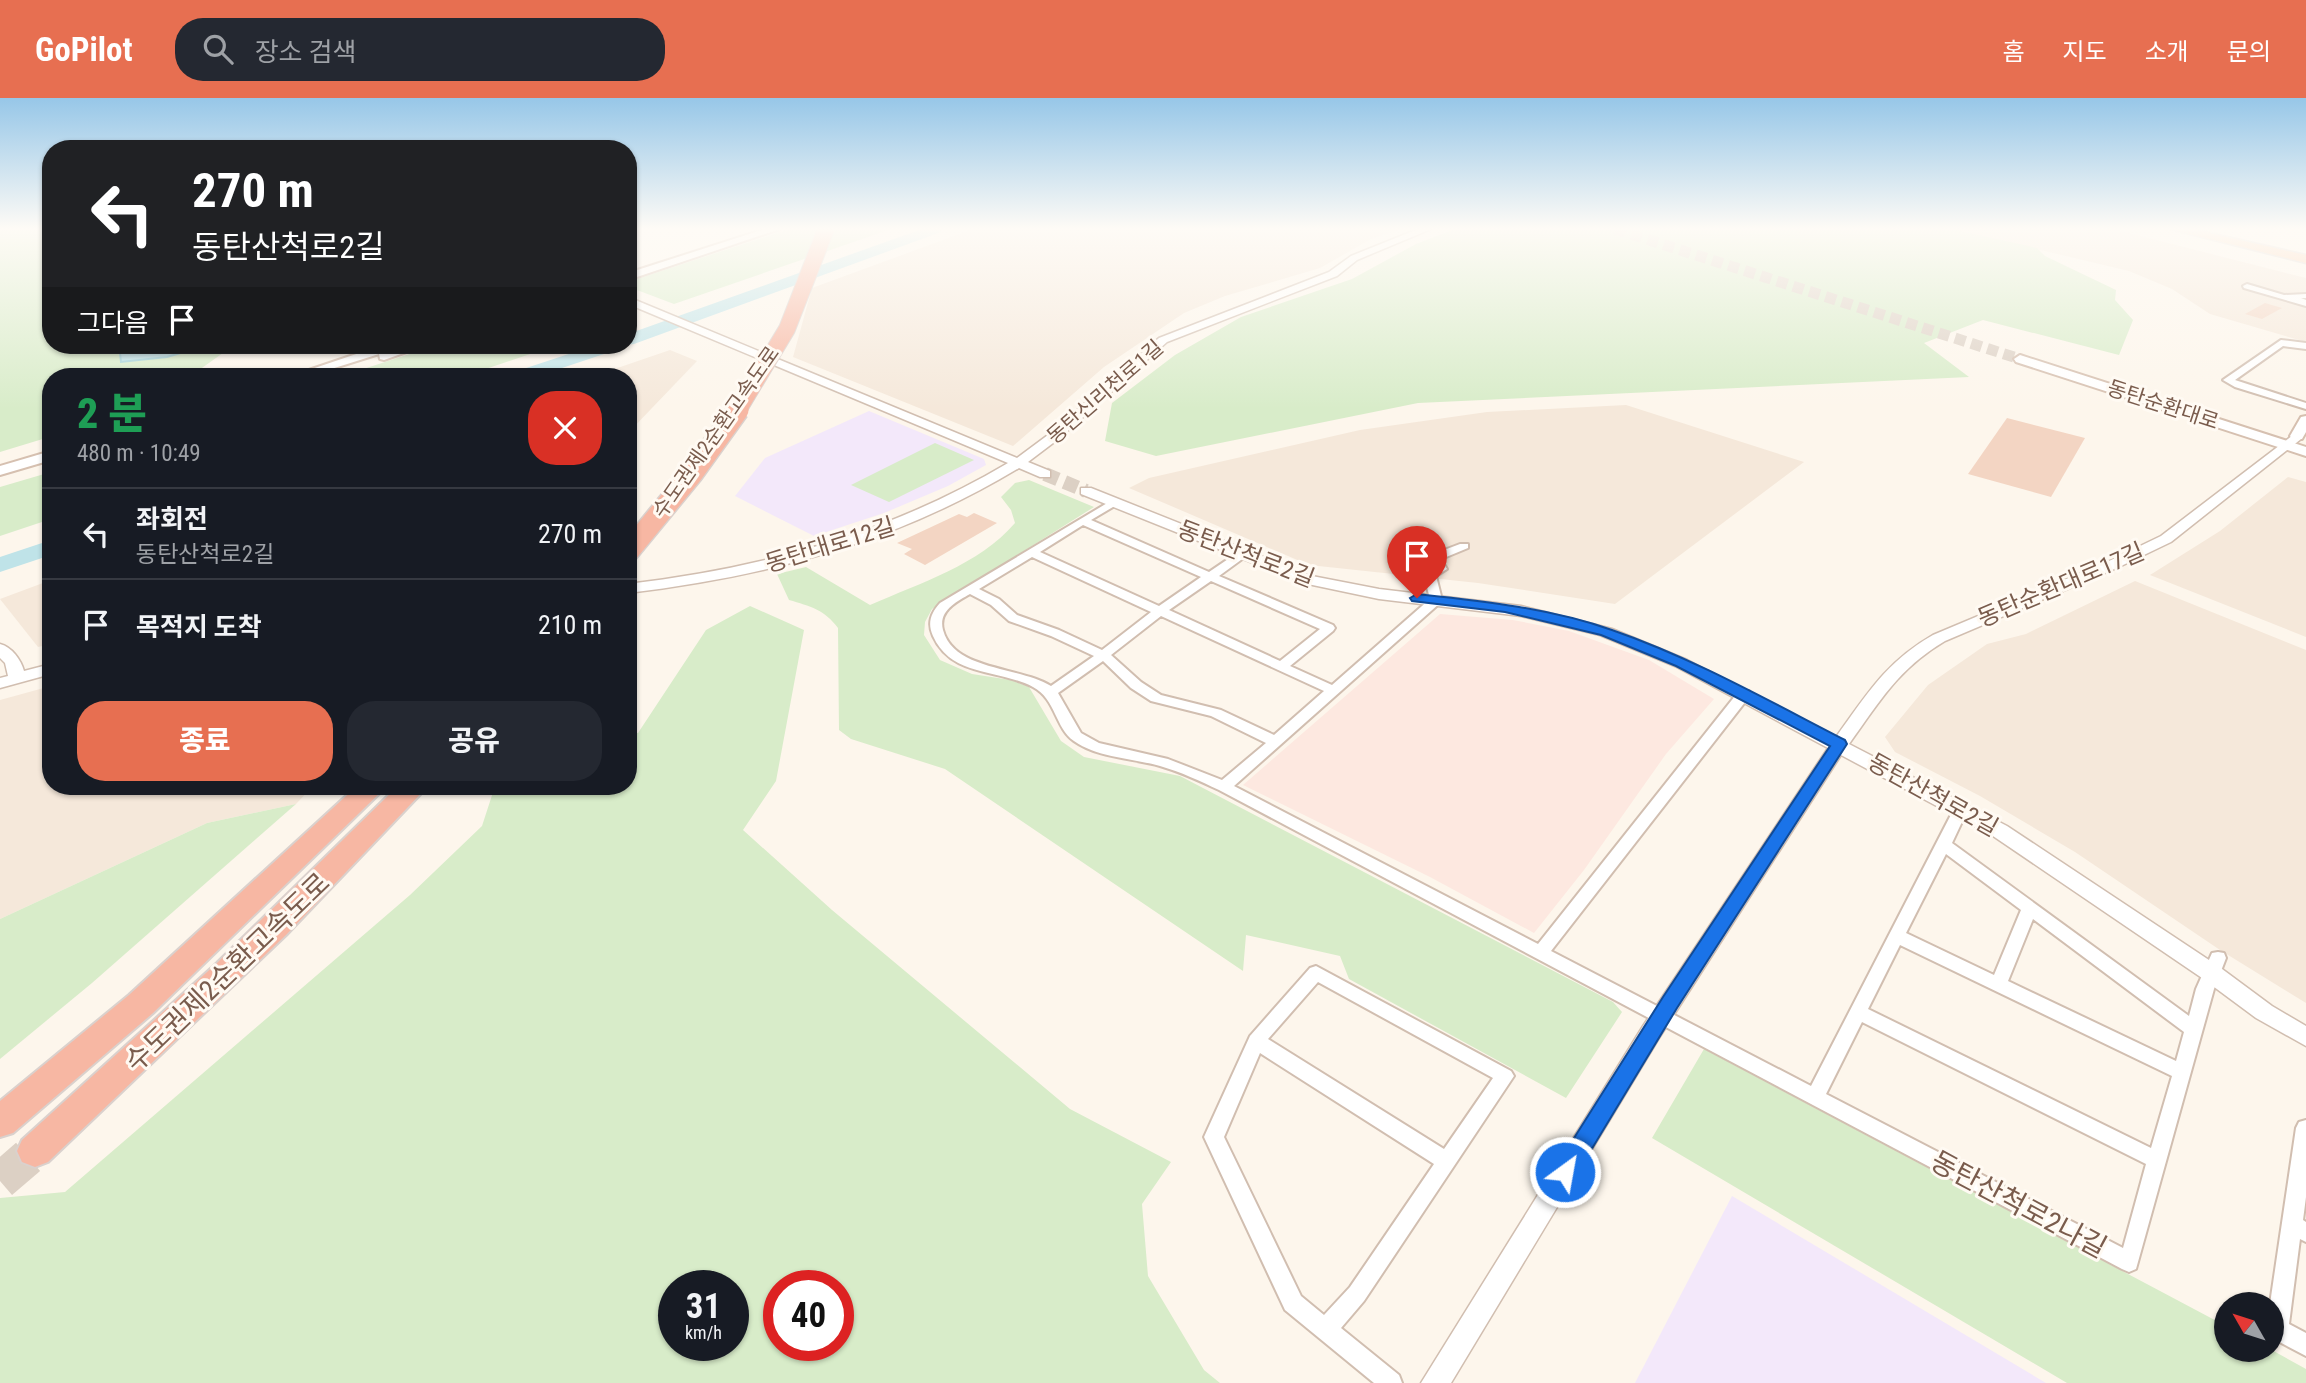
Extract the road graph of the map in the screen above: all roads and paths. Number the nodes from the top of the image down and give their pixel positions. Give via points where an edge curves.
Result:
1 (791, 289) edge
2 (805, 289) edge
3 (1294, 289) edge
4 (2257, 289) edge
5 (2306, 296) edge
6 (2290, 297) junction
7 (637, 303) edge
8 (2306, 303) edge
9 (2306, 346) edge
10 (367, 354) edge
11 (392, 354) edge
12 (2026, 356) tunnel mouth
13 (322, 368) edge
14 (348, 368) edge
15 (2306, 406) edge
16 (2306, 420) edge
17 (2298, 439) edge
18 (2306, 452) edge
19 (42, 458) edge
20 (1019, 463) junction
21 (42, 468) edge
22 (0, 471) edge
23 (1045, 474) tunnel mouth
24 (0, 480) edge
25 (1086, 491) tunnel mouth
26 (1114, 502) junction
27 (637, 513) edge
28 (1083, 521) junction
29 (637, 541) edge
30 (1464, 546) dead end
31 (1031, 552) junction
32 (1241, 555) junction
33 (1396, 564) dead end
34 (1428, 566) junction
35 (1209, 575) junction
36 (637, 588) edge
37 (970, 589) junction
38 (1436, 600) junction
39 (1160, 611) junction
40 (0, 649) edge
41 (1103, 655) junction
42 (1282, 666) junction
43 (42, 672) edge
44 (17, 678) junction
45 (0, 683) edge
46 (1335, 691) junction
47 (1051, 692) junction
48 (1744, 694) junction
49 (1275, 742) junction
50 (1839, 744) junction
51 (1224, 788) junction
52 (364, 795) edge
53 (405, 795) edge
54 (1961, 809) junction
55 (1944, 844) junction
56 (2030, 908) junction
57 (1896, 936) junction
58 (1540, 953) junction
59 (2214, 965) junction
60 (1998, 985) junction
61 (1858, 1012) junction
62 (1661, 1016) junction
63 (2194, 1029) junction
64 (2306, 1037) edge
65 (1256, 1041) junction
66 (2182, 1072) junction
67 (1815, 1096) junction
68 (0, 1122) edge
69 (2306, 1132) edge
70 (35, 1151) tunnel mouth
71 (2158, 1160) junction
72 (1447, 1161) junction
73 (2299, 1228) edge
74 (1325, 1330) junction
75 (2306, 1345) edge
76 (1391, 1383) edge
77 (1436, 1383) edge

1 - 27 highway, 수도권제2순환고속도로 via 763,344
2 - 29 highway, 수도권제2순환고속도로, bridge via 787,330 746,397
3 - 20 street, 동탄신리천로1길 via 1163,340
4 - 6 street
5 - 6 street
6 - 8 street
7 - 20 street
9 - 15 street via 2281,343 2228,380
10 - 13 main road
11 - 14 main road
12 - 17 main road, 동탄순환대로
16 - 17 main road
17 - 18 main road, 동탄순환대로
17 - 50 street, 동탄순환대로17길 via 2166,539 1912,654 1889,676
19 - 22 main road
20 - 23 street
20 - 36 street, 동탄대로12길 via 928,512 846,543 746,570
21 - 24 main road
25 - 26 street, 동탄산척로2길
26 - 28 street
26 - 32 street, 동탄산척로2길
28 - 31 street
28 - 35 street
30 - 34 street
31 - 37 street
31 - 39 street
32 - 35 street
32 - 38 street, 동탄산척로2길 via 1308,580
33 - 34 street
34 - 38 street
35 - 39 street
35 - 42 street via 1329,628
37 - 41 street via 1013,618
37 - 47 street via 940,609 934,621 950,654 965,663 1027,677
38 - 46 street
38 - 48 street, 동탄산척로2길 via 1513,610 1606,632
39 - 41 street
39 - 42 street
40 - 44 street via 13,662
41 - 47 street
41 - 49 street via 1148,695 1238,721
42 - 46 street
43 - 44 street
44 - 45 street
46 - 49 street
47 - 51 street, 동탄산척로2나길 via 1076,736 1095,747 1163,762
48 - 50 street, 동탄산척로2길
48 - 58 street
49 - 51 street
50 - 54 street, 동탄산척로2길
50 - 62 street, 동탄순환대로17길
51 - 58 street, 동탄산척로2나길
52 - 68 highway, 수도권제2순환고속도로 via 141,1004
53 - 70 highway, 수도권제2순환고속도로 via 167,1032
54 - 55 street
54 - 59 street, 동탄산척로2길
55 - 56 street
55 - 57 street
56 - 60 street
56 - 63 street
57 - 60 street
57 - 61 street
58 - 62 street, 동탄산척로2나길
59 - 63 street, 동탄산척로2나길
59 - 64 street, 동탄산척로2길 via 2264,1012
60 - 66 street
61 - 67 street
61 - 71 street
62 - 67 street, 동탄산척로2나길
62 - 77 street, 동탄순환대로17길
63 - 66 street, 동탄산척로2나길
65 - 72 street
65 - 72 street via 1316,973 1505,1076
65 - 74 street via 1214,1137 1293,1303
66 - 71 street, 동탄산척로2나길
67 - 71 street, 동탄산척로2나길 via 2129,1262
69 - 73 street
72 - 74 street via 1357,1294
73 - 75 street via 2277,1329
74 - 76 street

